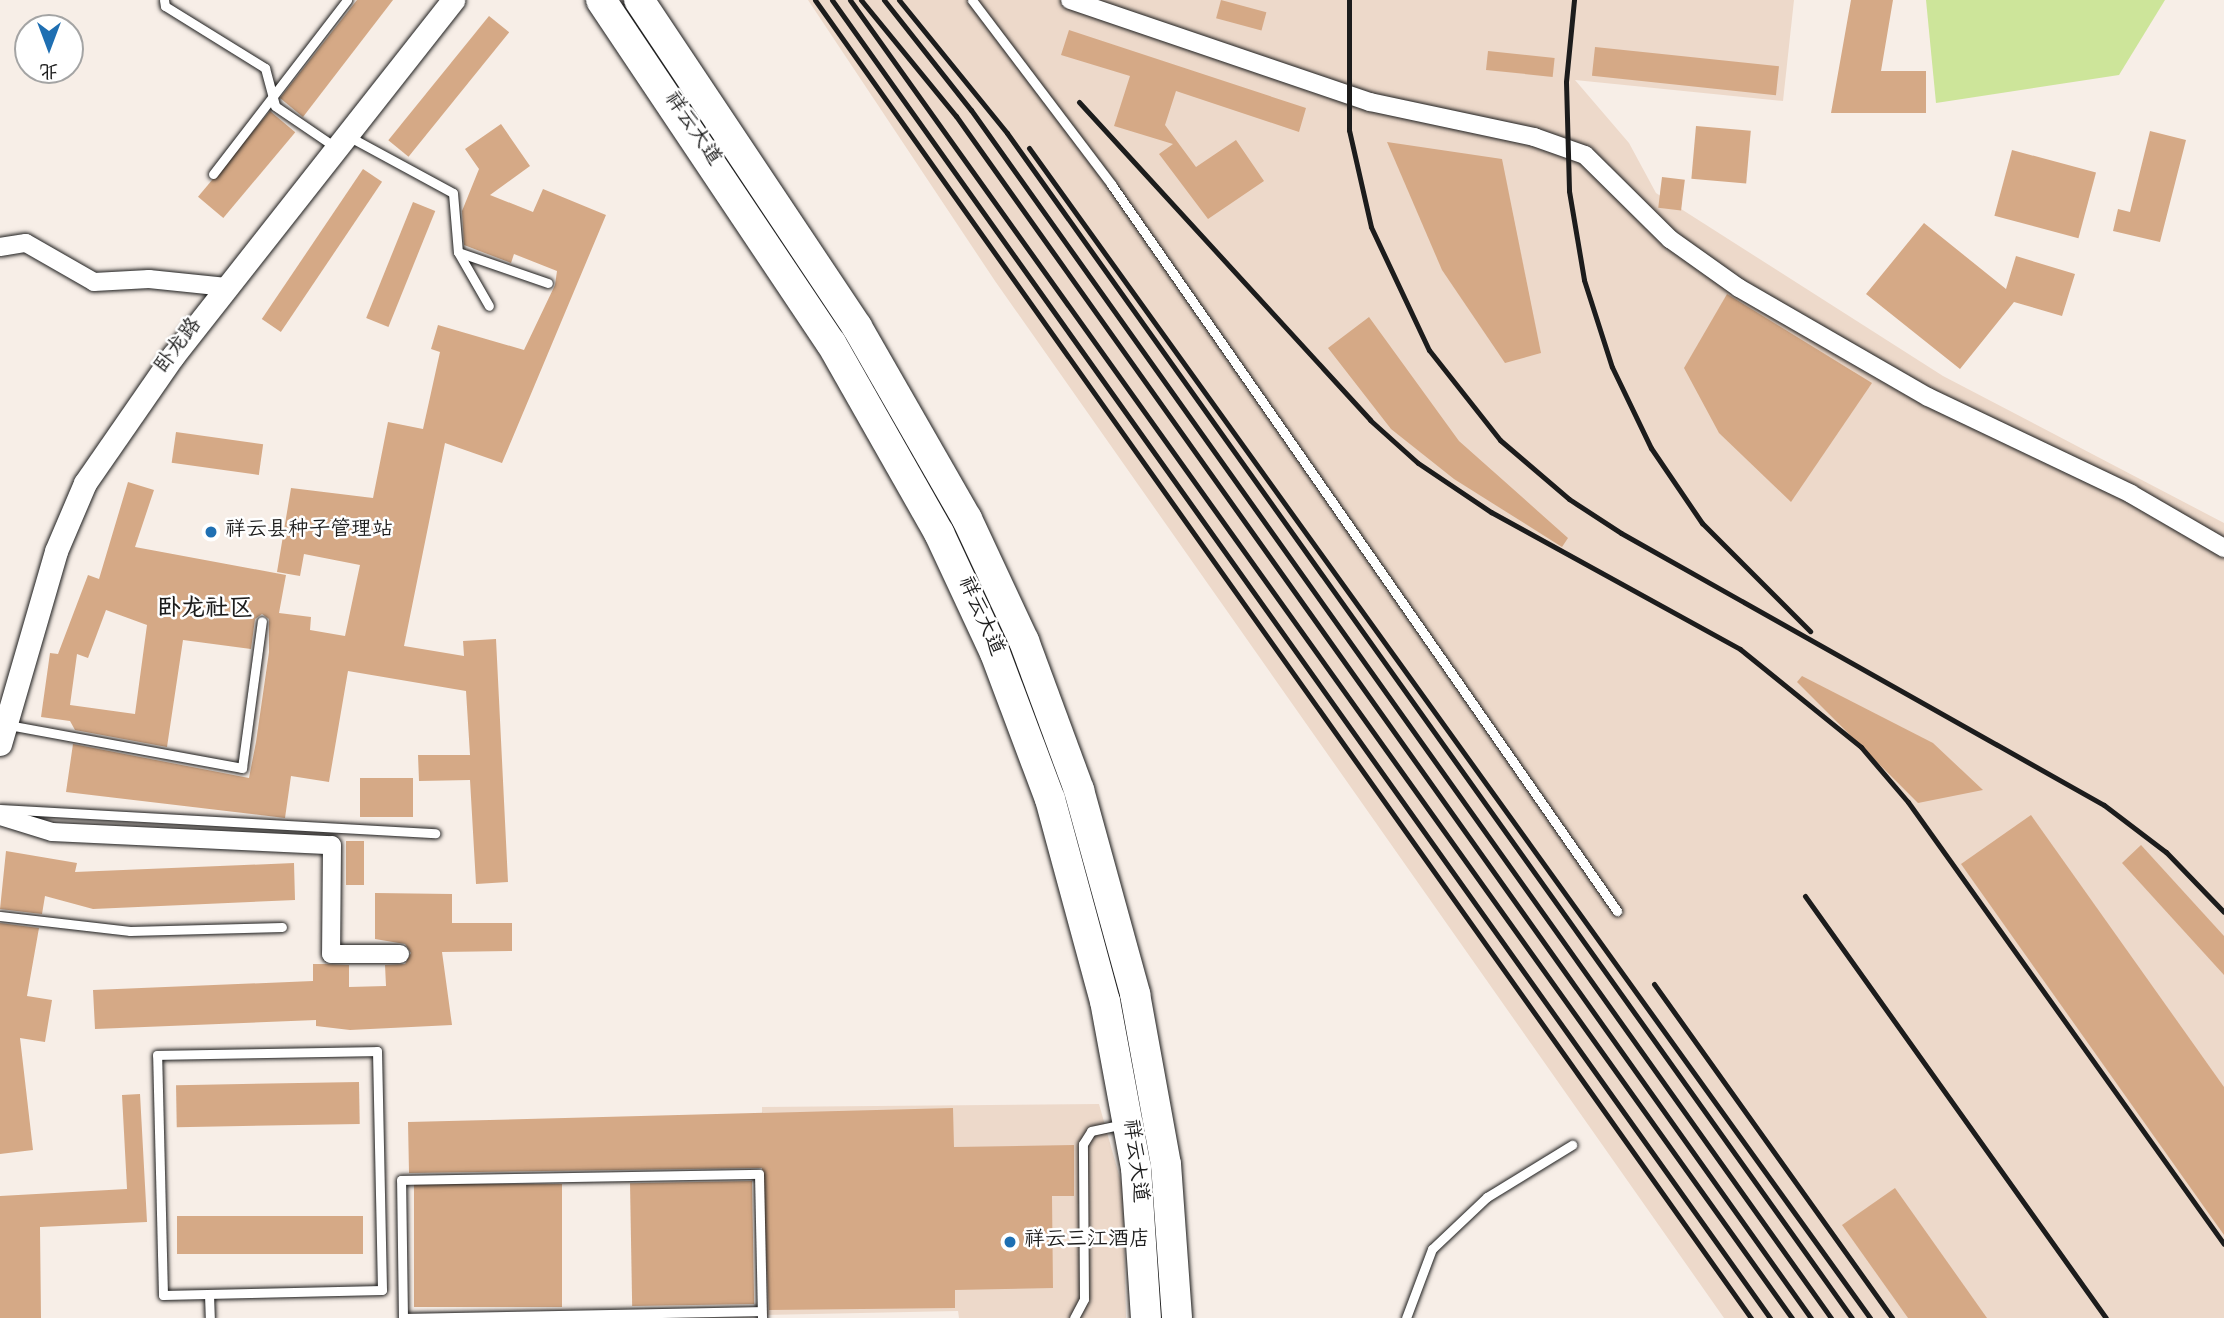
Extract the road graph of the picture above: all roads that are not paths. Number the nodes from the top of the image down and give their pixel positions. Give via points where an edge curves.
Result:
1 (164, 0) edge
2 (347, 0) edge
3 (453, 0) edge
4 (601, 0) edge
5 (639, 0) edge
6 (972, 0) edge
7 (1070, 0) edge
8 (272, 94) junction
9 (341, 142) junction
10 (213, 174) dead end
11 (0, 247) edge
12 (458, 252) junction
13 (548, 284) dead end
14 (227, 287) junction
15 (489, 306) dead end
16 (2224, 548) edge
17 (262, 621) dead end
18 (3, 734) edge
19 (0, 809) edge
20 (0, 816) edge
21 (435, 832) dead end
22 (1617, 911) dead end
23 (0, 916) edge
24 (282, 928) dead end
25 (400, 954) dead end
26 (1128, 1123) junction
27 (1572, 1145) dead end
28 (209, 1294) junction
29 (761, 1315) edge
30 (596, 1316) edge
31 (210, 1318) edge
32 (405, 1318) edge
33 (1074, 1318) edge
34 (1146, 1318) edge
35 (1177, 1318) edge
36 (1406, 1318) edge

1 - 8 lane via 165,6 265,68
2 - 8 lane
3 - 9 street, 卧龙路
4 - 26 highway, 祥云大道 via 831,343 980,617 1033,750 1079,896
5 - 35 highway, 祥云大道 via 857,327 967,519 1029,653 1079,790 1135,994 1166,1164
6 - 22 lane via 1111,184
7 - 16 street via 1370,102 1534,137 1585,155 1670,239 1739,288 1928,397 2130,494
8 - 9 lane via 275,106
8 - 10 lane
9 - 12 lane via 453,193
9 - 14 street, 卧龙路
11 - 14 street via 26,243 94,282 149,279
12 - 13 lane
12 - 15 lane
14 - 18 street, 卧龙路 via 85,482 57,551
17 - 18 lane via 242,768
19 - 21 lane
20 - 25 street via 51,832 332,845 331,954
23 - 24 lane via 130,931
26 - 33 lane via 1091,1131 1083,1144 1084,1299
26 - 34 highway, 祥云大道
27 - 36 lane via 1487,1197 1432,1249
28 - 28 lane via 382,1290 377,1051 157,1055 163,1295
28 - 31 lane
29 - 30 lane
29 - 32 lane via 759,1174 401,1181
30 - 32 lane

